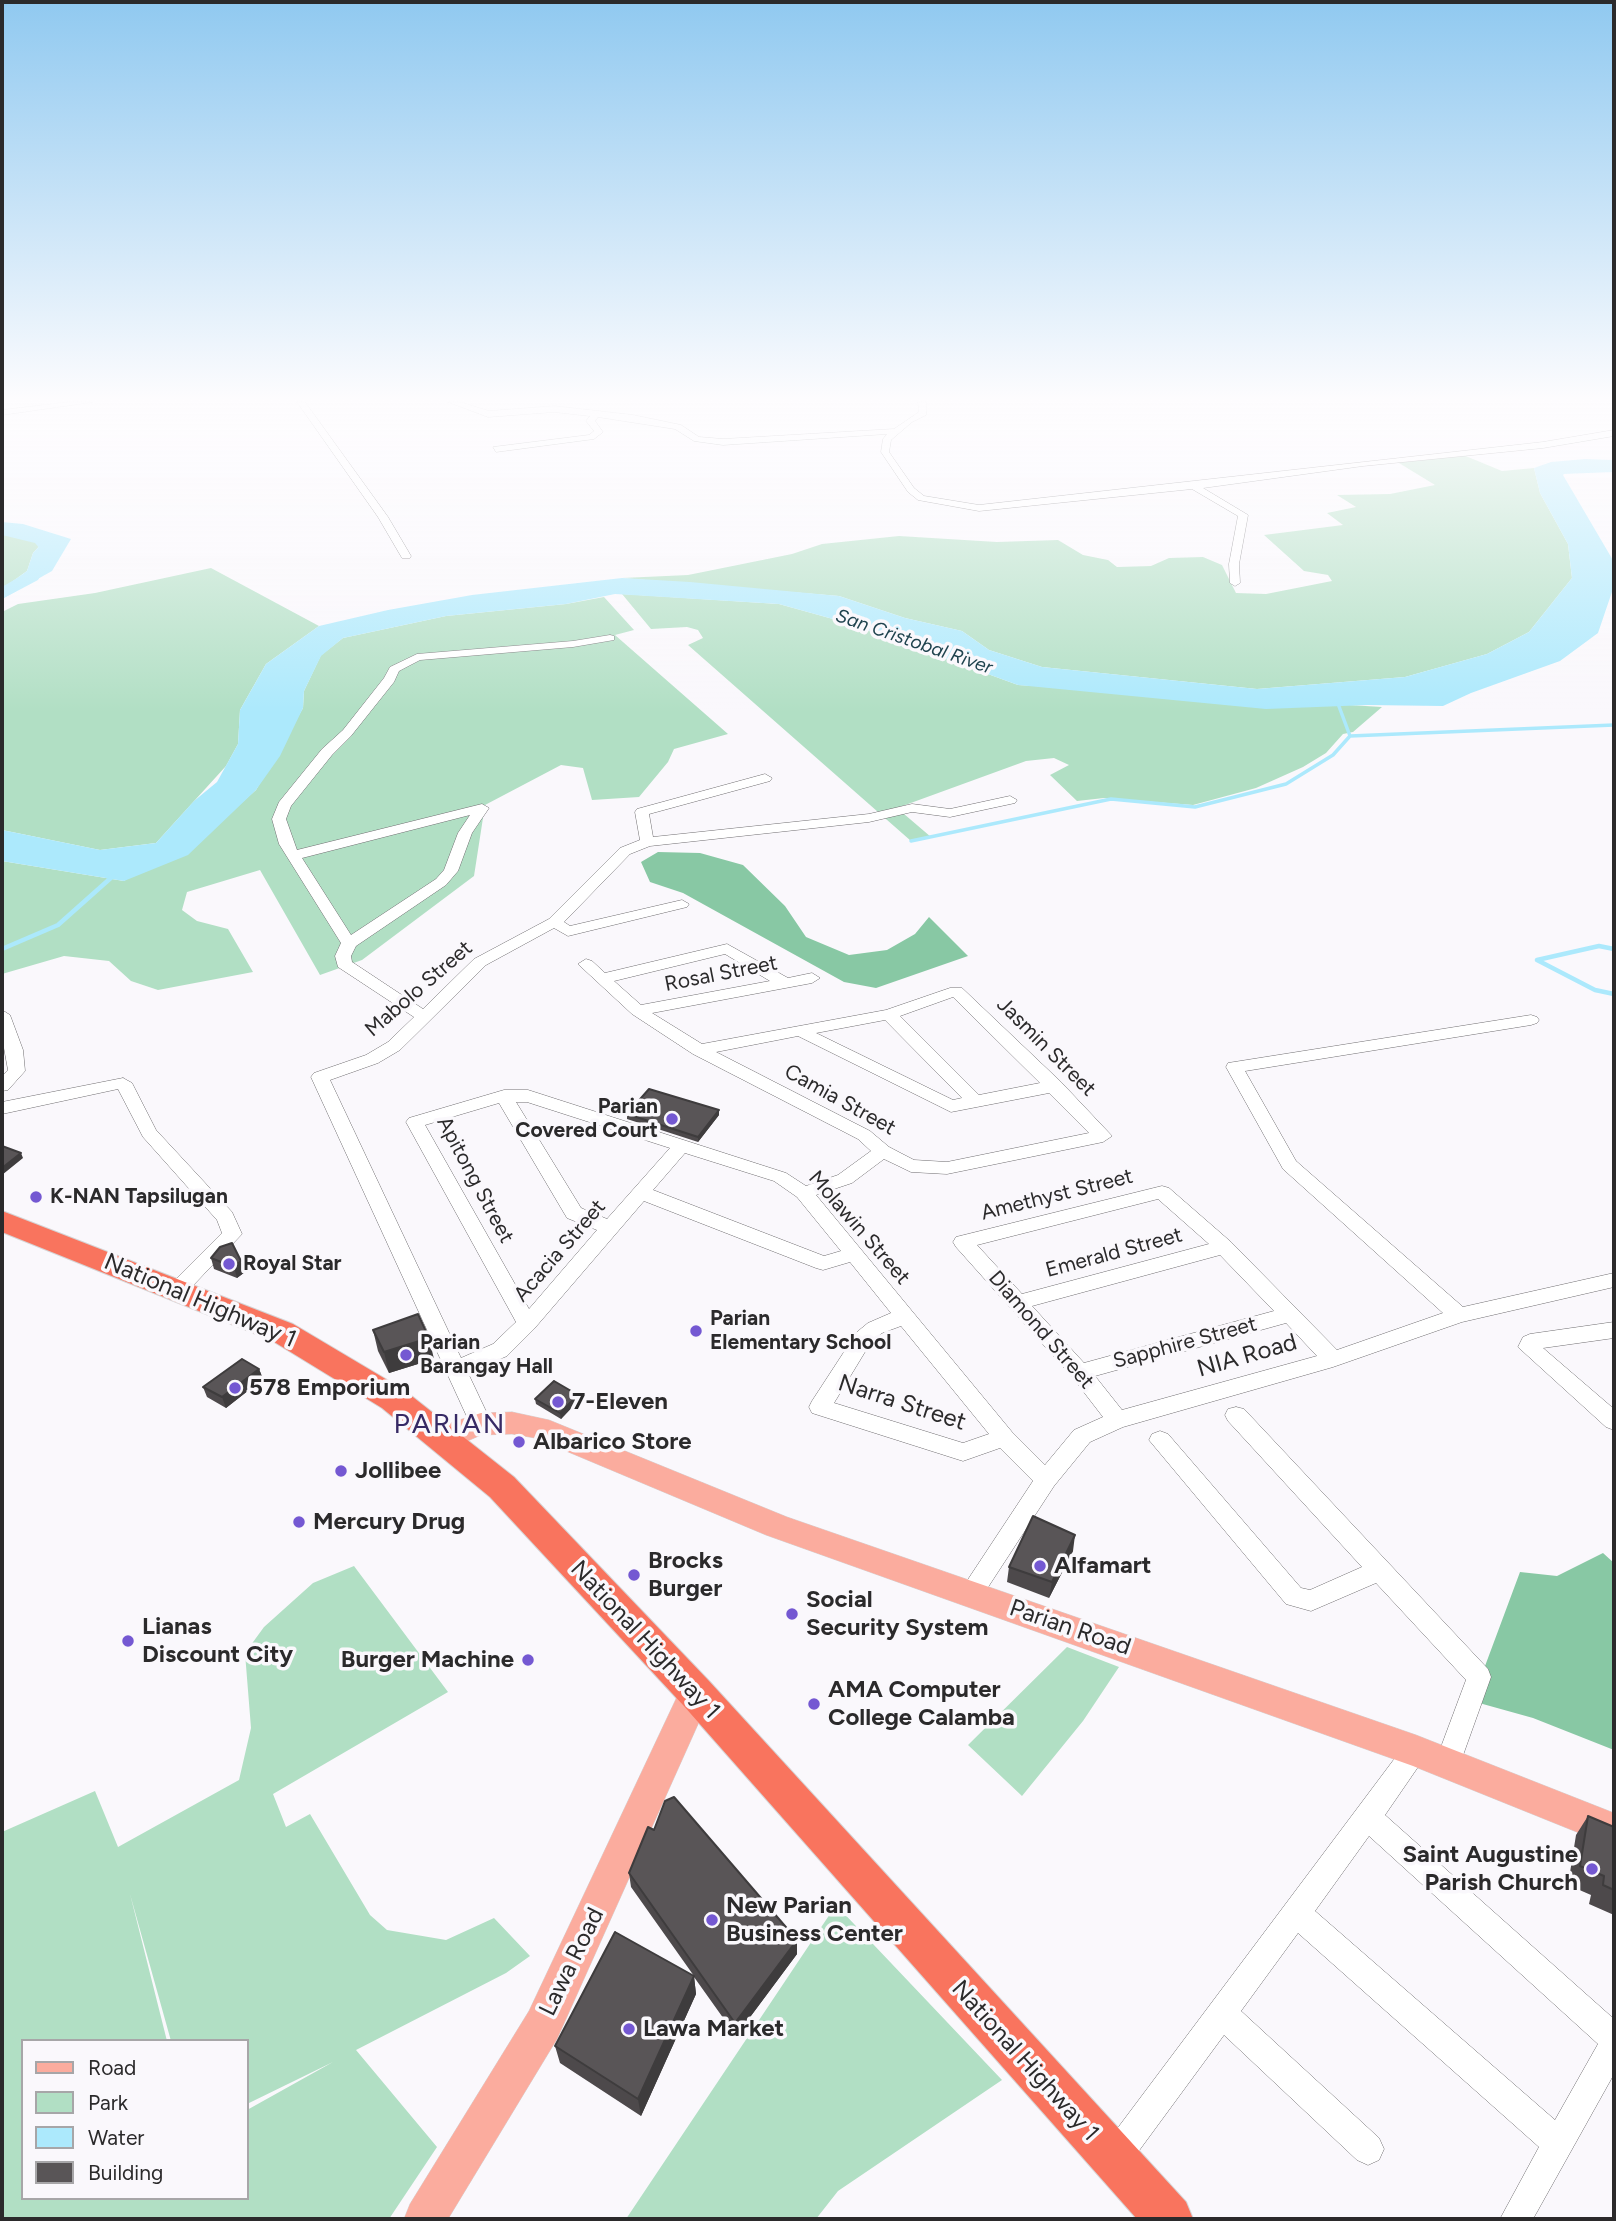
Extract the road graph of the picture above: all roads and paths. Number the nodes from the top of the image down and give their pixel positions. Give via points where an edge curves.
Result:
1 (372, 506) edge
2 (968, 506) edge
3 (1017, 506) edge
4 (1227, 506) edge
5 (406, 556) dead end
6 (1235, 583) dead end
7 (610, 638) dead end
8 (765, 778) dead end
9 (1010, 800) dead end
10 (647, 842) junction
11 (296, 855) junction
12 (682, 904) dead end
13 (554, 922) junction
14 (349, 943) junction
15 (586, 964) dead end
16 (812, 978) dead end
17 (601, 979) junction
18 (785, 983) junction
19 (638, 1011) junction
20 (889, 1014) junction
21 (2, 1015) edge
22 (425, 1017) junction
23 (1531, 1020) dead end
24 (800, 1031) junction
25 (699, 1050) junction
26 (2, 1086) edge
27 (1055, 1086) junction
28 (504, 1096) junction
29 (528, 1096) joint
30 (976, 1102) junction
31 (2, 1108) edge
32 (1103, 1136) joint
33 (682, 1145) junction
34 (883, 1151) junction
35 (642, 1193) junction
36 (804, 1193) junction
37 (2, 1221) edge
38 (609, 1228) junction
39 (963, 1242) joint
40 (1224, 1247) junction
41 (854, 1254) junction
42 (1614, 1279) edge
43 (178, 1289) junction
44 (1016, 1303) junction
45 (1291, 1314) junction
46 (1459, 1315) junction
47 (905, 1316) junction
48 (527, 1324) junction
49 (1614, 1331) edge
50 (1333, 1359) junction
51 (458, 1368) junction
52 (1080, 1372) junction
53 (1236, 1415) dead end
54 (1116, 1420) junction
55 (1614, 1421) edge
56 (481, 1424) junction
57 (1004, 1438) junction
58 (445, 1440) junction
59 (1160, 1440) dead end
60 (1046, 1480) junction
61 (1380, 1570) junction
62 (971, 1594) junction
63 (696, 1693) junction
64 (1416, 1751) junction
65 (1448, 1763) junction
66 (1367, 1817) junction
67 (1614, 1830) edge
68 (1296, 1913) junction
69 (1222, 2013) junction
70 (1614, 2038) edge
71 (1614, 2045) edge
72 (1558, 2143) junction
73 (1368, 2149) dead end
74 (1114, 2159) junction
75 (425, 2219) edge
76 (1169, 2219) edge
77 (1517, 2219) edge

1 - 5 street
2 - 3 street
4 - 6 street via 1243,515
7 - 11 street via 417,657 394,669 347,733 284,805 279,819 286,844
8 - 10 street via 642,812
9 - 10 street, Mabolo Street via 950,813 912,808 851,820
10 - 13 street, Mabolo Street via 615,858
11 - 14 street
11 - 14 street via 482,808 466,833 451,872
12 - 13 street via 568,931
13 - 22 street, Mabolo Street via 480,962
14 - 22 street via 344,964
15 - 17 street, Camia Street
16 - 18 street, Rosal Street
17 - 18 street via 727,949
17 - 19 street, Camia Street
18 - 19 street, Rosal Street
19 - 25 street, Camia Street
20 - 24 street
20 - 27 street, Jasmin Street via 956,991
20 - 30 street
21 - 26 street via 17,1070
22 - 51 street, Mabolo Street via 372,1059 320,1077
23 - 46 street via 1234,1067 1289,1165
24 - 25 street
24 - 30 street via 951,1106
25 - 34 street, Camia Street via 864,1135
27 - 30 street
27 - 32 street, Jasmin Street
28 - 29 street, Apitong Street
28 - 38 street via 574,1213
28 - 48 street, Apitong Street via 415,1122
29 - 33 street, Molawin Street
31 - 43 street via 123,1083 149,1133 225,1217 232,1234
32 - 34 street, Camia Street via 947,1168 911,1166
33 - 35 street, Acacia Street
33 - 36 street, Molawin Street via 780,1177
34 - 36 street via 845,1179
35 - 38 street, Acacia Street
35 - 41 street via 823,1263
36 - 41 street, Molawin Street
37 - 43 highway, National Highway 1
38 - 48 street, Acacia Street
39 - 40 street, Amethyst Street via 1162,1192
39 - 44 street, Diamond Street
40 - 44 street, Emerald Street
40 - 45 street
41 - 47 street, Molawin Street
42 - 46 street, NIA Road
43 - 58 highway, National Highway 1 via 282,1332 393,1399
44 - 52 street, Diamond Street
45 - 50 street
45 - 52 street, Sapphire Street
46 - 50 street, NIA Road
47 - 57 street, Molawin Street
47 - 57 street, Narra Street via 864,1337 820,1407 963,1452
48 - 51 street, Acacia Street via 500,1350
49 - 55 street via 1530,1342 1528,1347
50 - 54 street, NIA Road
51 - 56 street, Mabolo Street
52 - 54 street, Diamond Street
53 - 61 street
54 - 60 street, NIA Road via 1082,1436
56 - 58 main road, Parian Road
56 - 62 main road, Parian Road via 539,1428 778,1526
57 - 60 street, Molawin Street
58 - 63 highway, National Highway 1 via 502,1487
59 - 61 street via 1294,1597 1311,1601
60 - 62 street, NIA Road
61 - 65 street via 1479,1677
62 - 64 main road, Parian Road
63 - 74 highway, National Highway 1
63 - 75 main road, Lawa Road via 542,2025
64 - 65 main road, Parian Road
64 - 66 street
65 - 67 main road, Parian Road
66 - 68 street
66 - 70 street
68 - 69 street
68 - 72 street
69 - 73 street
69 - 74 street
71 - 72 street
72 - 77 street
74 - 76 highway, National Highway 1

